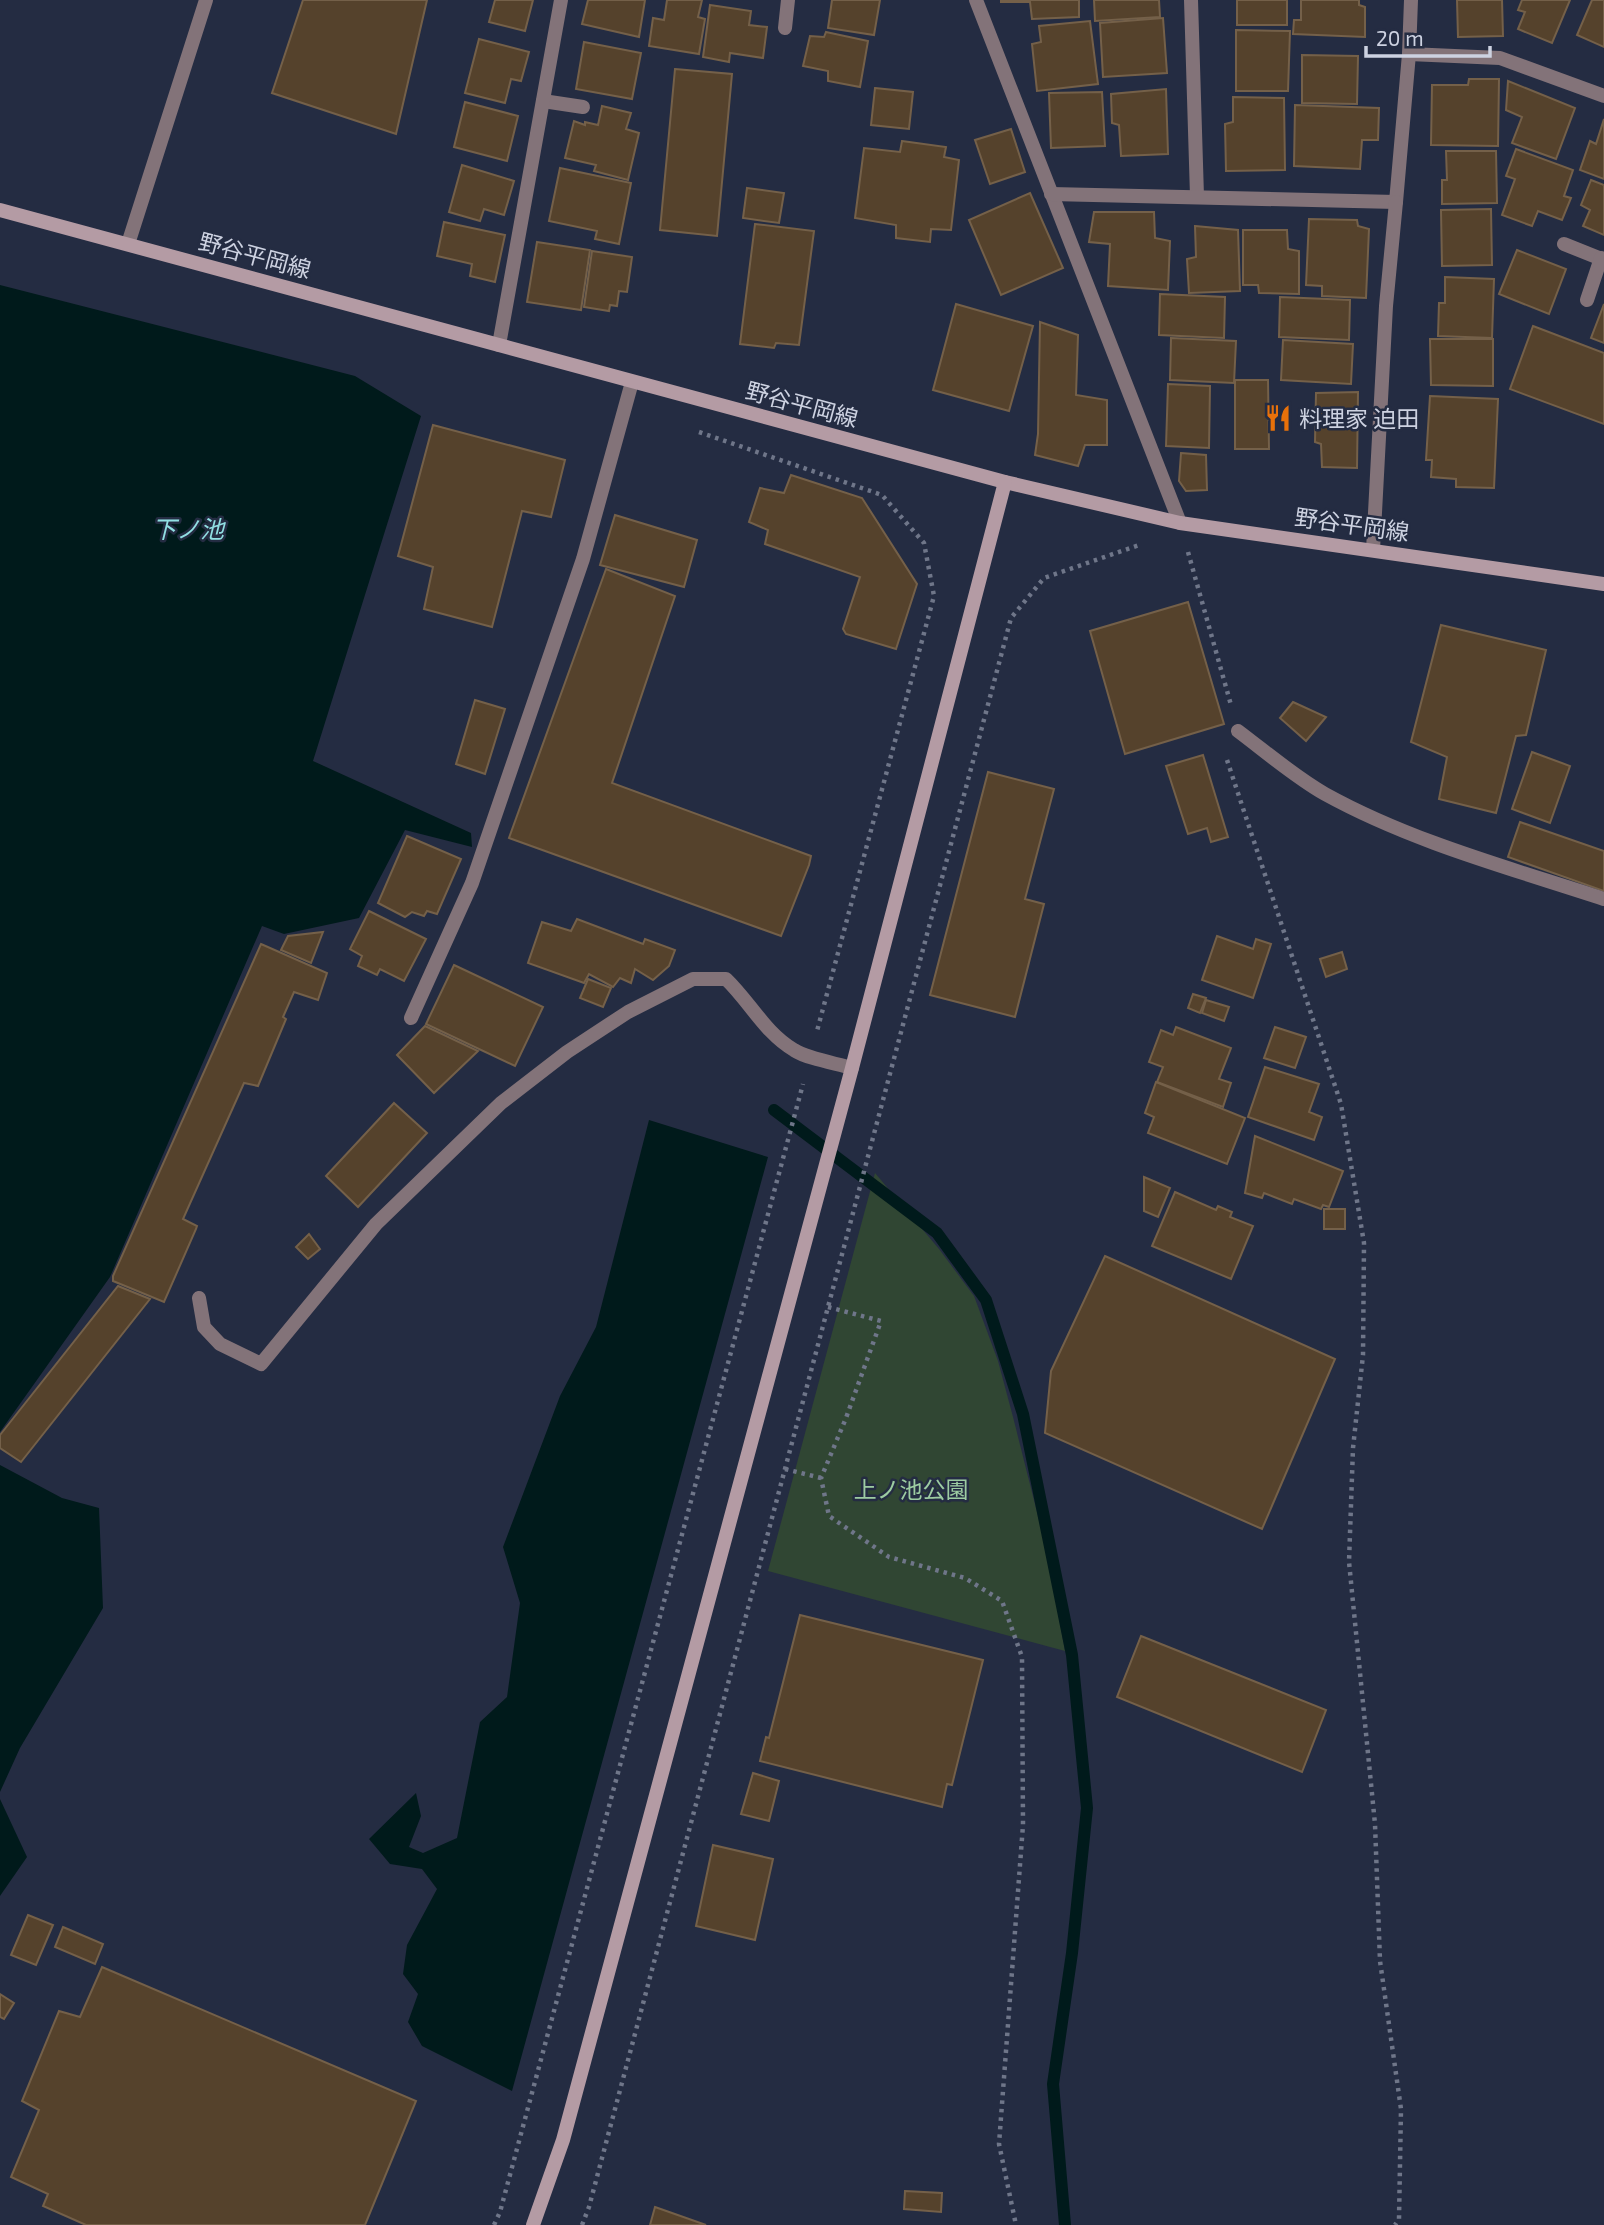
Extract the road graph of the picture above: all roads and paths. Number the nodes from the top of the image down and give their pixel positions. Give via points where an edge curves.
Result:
1 (206, 0) edge
2 (561, 0) edge
3 (788, 0) edge
4 (976, 0) edge
5 (1191, 0) edge
6 (1411, 0) edge
7 (785, 28) dead end
8 (1409, 54) junction
9 (1604, 96) edge
10 (543, 100) junction
11 (583, 107) dead end
12 (1051, 194) junction
13 (1197, 196) junction
14 (1396, 202) junction
15 (0, 210) edge
16 (128, 244) junction
17 (1564, 244) dead end
18 (1602, 259) edge
19 (1587, 300) dead end
20 (499, 345) junction
21 (632, 382) junction
22 (693, 430) dead end
23 (1005, 482) junction
24 (1180, 523) junction
25 (1149, 542) dead end
26 (1373, 550) junction
27 (1604, 584) edge
28 (1238, 731) junction
29 (1604, 899) edge
30 (411, 1018) dead end
31 (810, 1056) junction
32 (852, 1068) junction
33 (199, 1298) dead end
34 (828, 1307) junction
35 (785, 1469) junction
36 (821, 1478) junction
37 (494, 2225) edge
38 (533, 2225) edge
39 (582, 2225) edge
40 (1016, 2225) edge
41 (1395, 2225) edge

1 - 16 street
2 - 10 street
3 - 7 street
4 - 12 street
5 - 13 street
6 - 8 street
8 - 9 street via 1500,58
8 - 14 street
10 - 11 street
10 - 20 street
12 - 13 street
12 - 24 street
13 - 14 street
14 - 26 street via 1385,306
15 - 16 street, 野谷平岡線
16 - 20 street, 野谷平岡線
17 - 18 street
18 - 19 street
20 - 21 street, 野谷平岡線
21 - 23 street, 野谷平岡線
21 - 30 street via 583,559 472,883
22 - 31 path via 882,495 923,543 934,596
23 - 24 street, 野谷平岡線
23 - 32 street
24 - 26 street, 野谷平岡線
24 - 28 path
25 - 34 path via 1044,578 1011,618
26 - 27 street, 野谷平岡線
28 - 29 street via 1322,792 1368,816 1418,838
28 - 41 path via 1227,759 1341,1104 1364,1243 1363,1355 1353,1448 1349,1562 1375,1824 1380,1961 1401,2109 1399,2219
31 - 32 street
31 - 33 street via 795,1052 766,1028 726,979 693,979 628,1012 500,1103 376,1224 261,1364 212,1336 204,1327
31 - 37 path
32 - 38 street via 566,2126
34 - 35 path
34 - 36 path via 881,1321
35 - 36 path
35 - 39 path
36 - 40 path via 829,1516 889,1557 965,1578 1002,1601 1022,1657 1023,1825 999,2144

